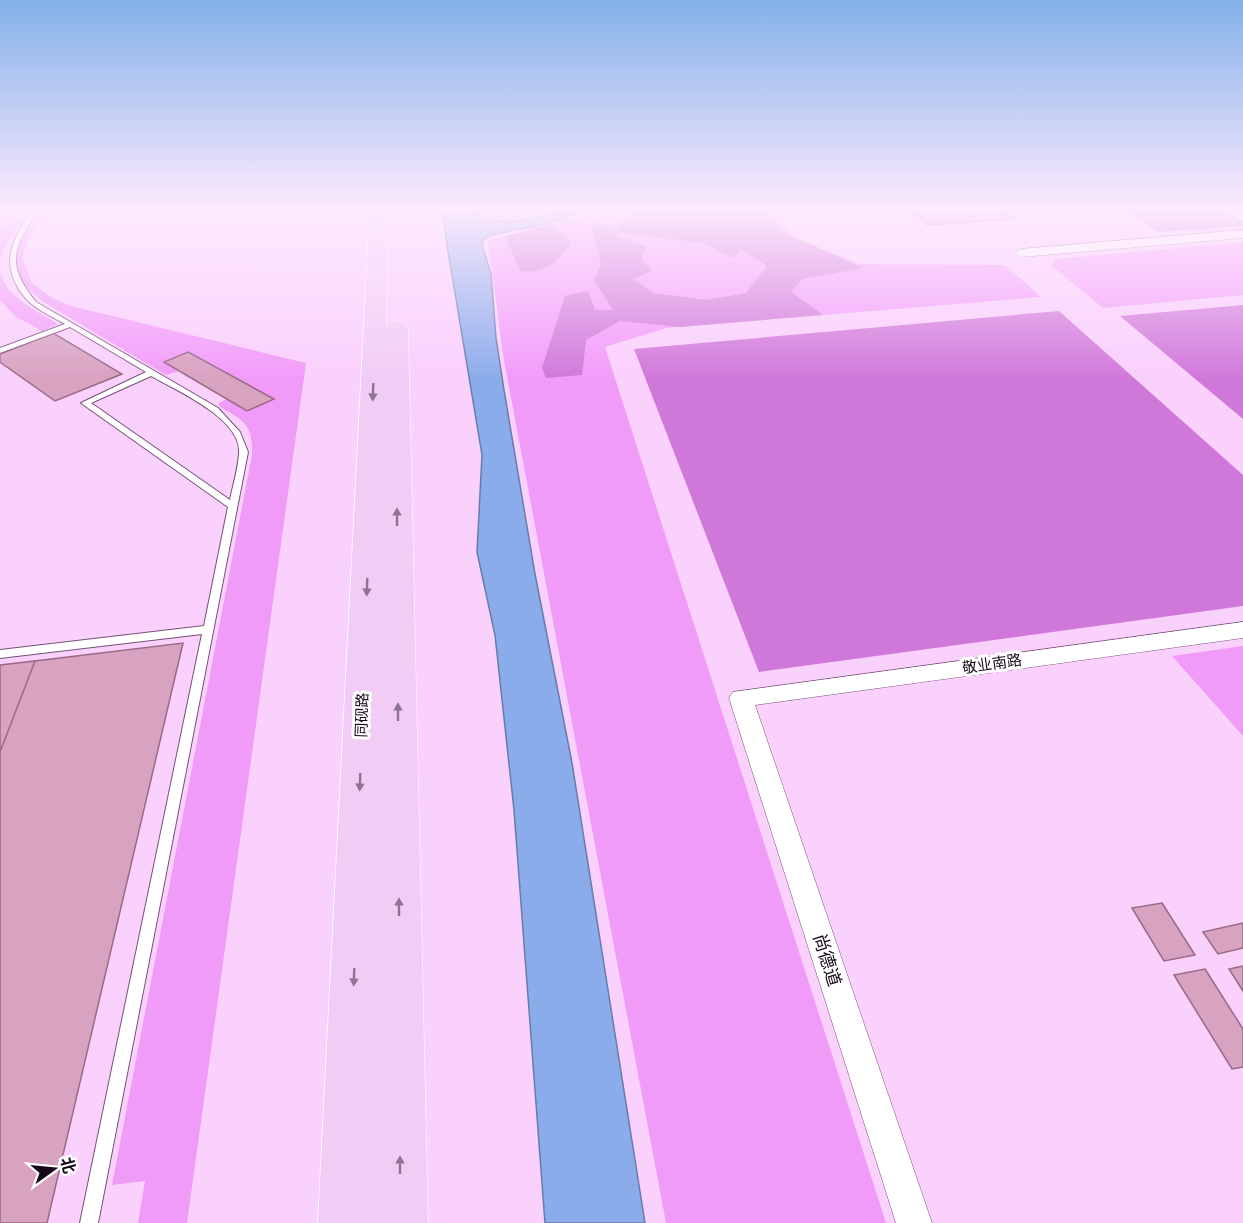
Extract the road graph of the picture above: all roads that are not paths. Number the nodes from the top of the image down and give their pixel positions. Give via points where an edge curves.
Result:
1 (7, 265) edge
2 (377, 265) edge
3 (396, 265) edge
4 (70, 325) junction
5 (0, 351) edge
6 (151, 373) junction
7 (233, 506) junction
8 (208, 629) junction
9 (1243, 630) edge
10 (0, 654) edge
11 (741, 698) joint
12 (89, 1223) edge
13 (346, 1223) edge
14 (400, 1223) edge
15 (914, 1223) edge

1 - 4 lane via 9,276 23,294
2 -> 13 main road, 同砚路
14 -> 3 main road
4 - 5 lane
4 - 6 lane
6 - 7 lane via 215,411 242,440 244,452
6 - 7 lane via 85,403
7 - 8 lane
8 - 10 lane
8 - 12 lane
9 - 11 street, 敬业南路
11 - 15 street, 尚德道

